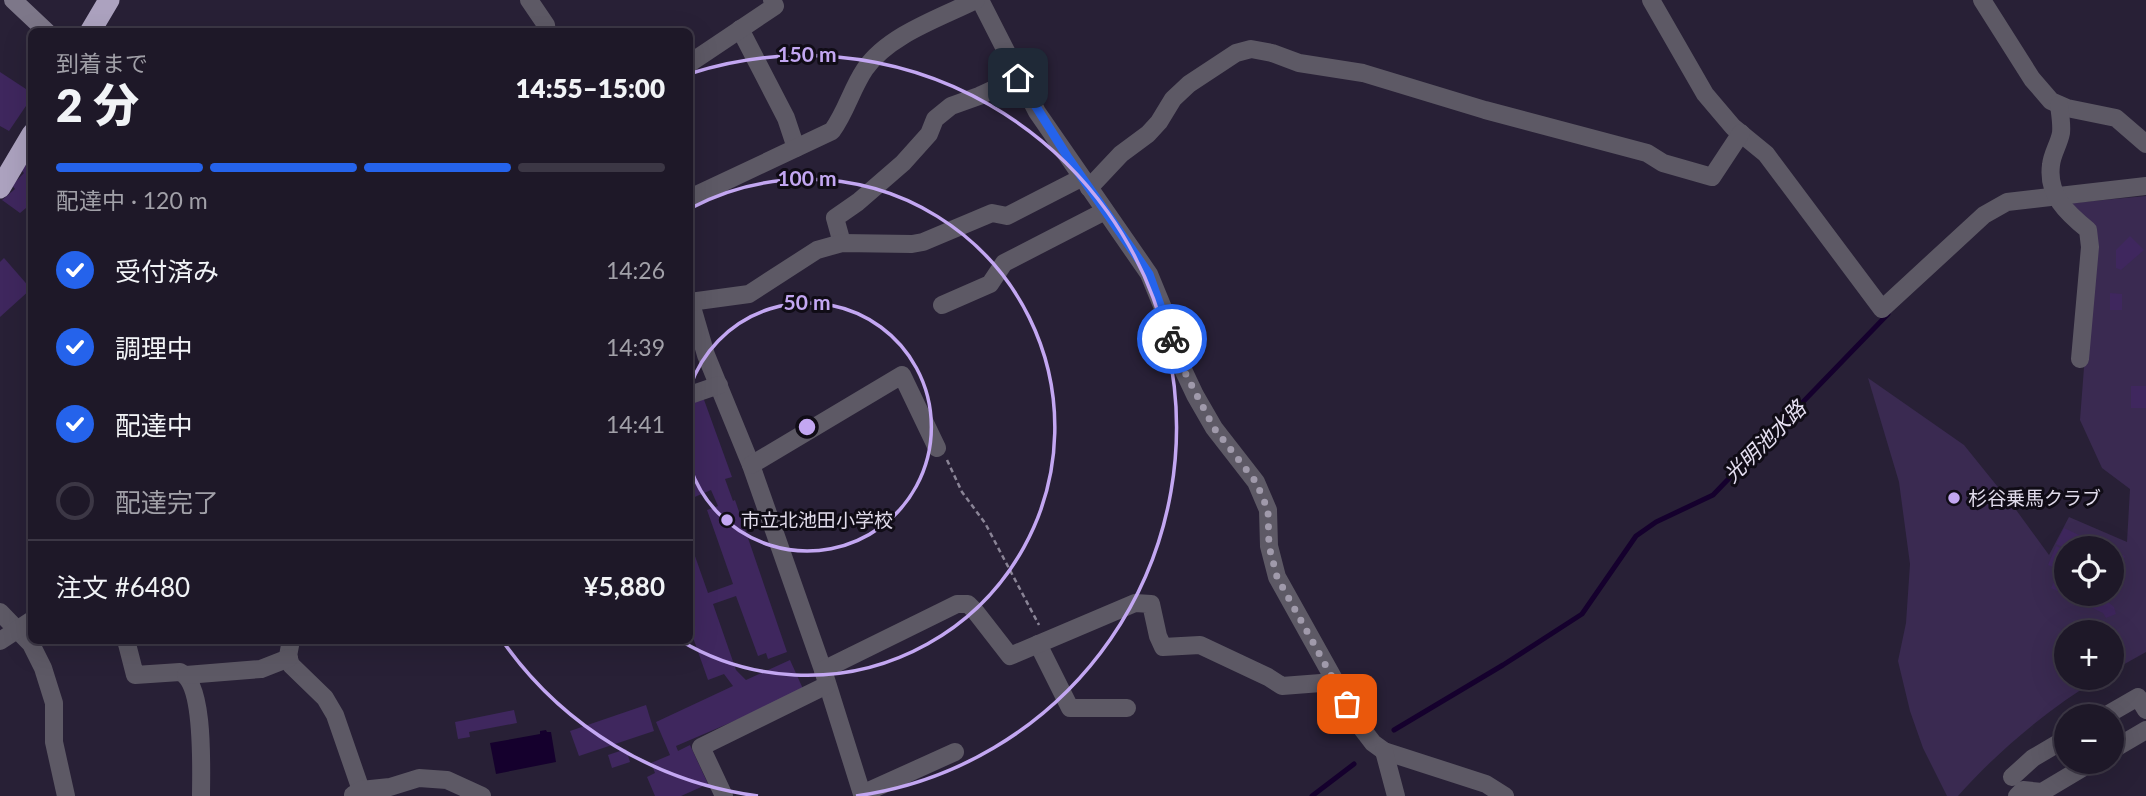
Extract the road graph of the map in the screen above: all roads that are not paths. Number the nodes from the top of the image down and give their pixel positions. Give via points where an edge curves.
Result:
1 (13, 0) edge
2 (108, 0) edge
3 (529, 0) edge
4 (772, 0) edge
5 (978, 0) edge
6 (1651, 0) edge
7 (1982, 0) edge
8 (43, 28) edge
9 (92, 28) edge
10 (546, 28) edge
11 (740, 29) junction
12 (693, 61) edge
13 (1018, 78) junction
14 (2059, 105) junction
15 (1741, 133) junction
16 (28, 141) edge
17 (2146, 144) edge
18 (796, 148) junction
19 (1085, 183) junction
20 (2146, 186) edge
21 (0, 188) edge
22 (2055, 196) junction
23 (693, 197) edge
24 (1105, 211) junction
25 (842, 243) junction
26 (693, 301) edge
27 (942, 305) dead end
28 (693, 311) edge
29 (2080, 359) dead end
30 (719, 385) junction
31 (693, 394) edge
32 (937, 448) road end
33 (751, 465) junction
34 (0, 612) edge
35 (25, 624) edge
36 (0, 641) edge
37 (1043, 642) junction
38 (31, 644) edge
39 (127, 644) edge
40 (292, 646) edge
41 (186, 675) junction
42 (825, 678) junction
43 (1335, 682) junction
44 (2124, 705) edge
45 (1127, 708) dead end
46 (2146, 710) edge
47 (2146, 730) edge
48 (2124, 743) edge
49 (2054, 745) edge
50 (1384, 751) junction
51 (955, 752) dead end
52 (2072, 774) edge
53 (2013, 782) edge
54 (356, 793) edge
55 (66, 796) edge
56 (201, 796) edge
57 (482, 796) edge
58 (724, 796) edge
59 (1396, 796) edge
60 (1506, 796) edge

1 - 8 street
2 - 9 highway
3 - 10 street
4 - 11 street via 775,6
5 - 13 street
5 - 18 street via 892,42 863,71 832,131
6 - 15 street via 1705,94
7 - 14 street via 2032,79
11 - 12 street
11 - 18 street via 786,118
13 - 19 street
13 - 25 street via 951,106 935,119 929,134 903,163 835,218
14 - 17 street via 2116,118
14 - 22 street via 2061,133 2050,166
15 - 19 street via 1712,177 1663,163 1647,153 1363,72 1299,63 1251,49 1236,53 1189,84 1148,134
15 - 22 street via 1773,163 1882,309 1984,215 2007,202
16 - 21 highway
18 - 23 street
19 - 24 street
19 - 25 street via 1007,216 992,213 923,242
20 - 22 street
22 - 29 street via 2088,230
24 - 27 street via 1004,263 990,284
24 - 43 street via 1149,274 1195,395 1256,482 1268,510 1269,546 1277,577
25 - 26 street via 817,250 748,293
28 - 30 street
30 - 31 street
30 - 33 street
32 - 33 street via 902,375
33 - 42 street
34 - 35 street
35 - 36 street
37 - 42 street via 1010,656 968,604 957,604
37 - 43 street via 1135,603 1151,604 1163,646 1200,645 1282,686
37 - 45 street via 1070,708
38 - 55 street via 54,704 54,742
39 - 41 street via 135,676
40 - 41 street via 261,669
40 - 54 street via 291,665 325,698 335,715
41 - 56 street via 201,733
42 - 51 street via 862,794
42 - 58 street via 701,747
43 - 50 street via 1360,726
44 - 46 street via 2138,697
47 - 48 street
49 - 53 street via 2032,758
50 - 59 street
50 - 60 street
52 - 53 street via 2042,792
54 - 57 street via 419,778 447,780

